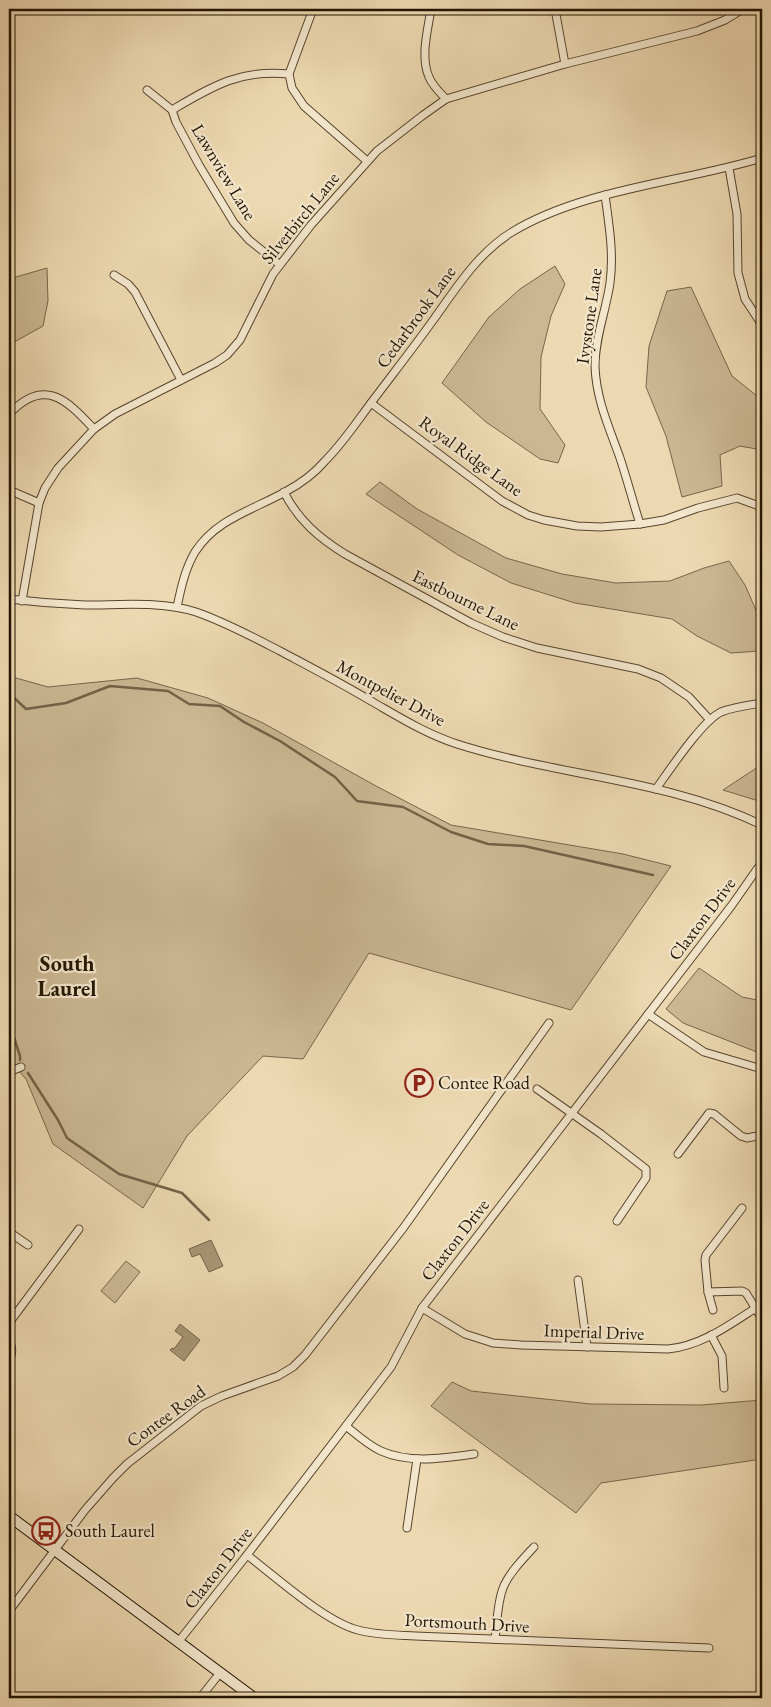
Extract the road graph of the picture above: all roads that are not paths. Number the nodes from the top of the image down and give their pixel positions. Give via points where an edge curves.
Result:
1 (313, 9) edge
2 (431, 9) edge
3 (555, 9) edge
4 (743, 9) edge
5 (565, 64) junction
6 (289, 74) junction
7 (147, 90) dead end
8 (446, 99) junction
9 (172, 110) junction
10 (762, 158) edge
11 (367, 161) junction
12 (729, 168) junction
13 (605, 195) junction
14 (279, 264) junction
15 (114, 275) dead end
16 (762, 326) edge
17 (181, 380) junction
18 (372, 403) junction
19 (9, 414) edge
20 (94, 429) junction
21 (9, 490) edge
22 (284, 492) junction
23 (39, 503) junction
24 (762, 507) edge
25 (640, 524) junction
26 (9, 599) edge
27 (22, 601) junction
28 (177, 607) junction
29 (762, 703) edge
30 (710, 720) junction
31 (656, 789) junction
32 (762, 825) edge
33 (762, 862) edge
34 (648, 1014) junction
35 (548, 1023) dead end
36 (21, 1068) dead end
37 (762, 1069) edge
38 (9, 1072) edge
39 (538, 1089) dead end
40 (572, 1113) junction
41 (762, 1135) edge
42 (678, 1154) dead end
43 (742, 1208) dead end
44 (617, 1221) dead end
45 (79, 1229) dead end
46 (9, 1232) edge
47 (28, 1245) dead end
48 (578, 1280) dead end
49 (708, 1292) junction
50 (759, 1306) edge
51 (422, 1308) junction
52 (713, 1310) dead end
53 (762, 1319) edge
54 (9, 1323) edge
55 (712, 1335) junction
56 (9, 1337) edge
57 (587, 1347) junction
58 (9, 1360) edge
59 (724, 1388) dead end
60 (346, 1426) junction
61 (474, 1454) dead end
62 (417, 1459) junction
63 (9, 1516) edge
64 (407, 1528) dead end
65 (534, 1547) dead end
66 (54, 1550) junction
67 (247, 1555) junction
68 (9, 1611) edge
69 (495, 1639) junction
70 (179, 1641) junction
71 (709, 1648) dead end
72 (220, 1672) junction
73 (200, 1698) edge
74 (254, 1698) edge

1 - 6 street
2 - 8 street via 426,69 429,79
3 - 5 street
4 - 5 street, Silverbirch Lane via 726,20 697,31
5 - 8 street, Silverbirch Lane
6 - 9 street via 271,72 235,78
6 - 11 street via 292,88 304,106
7 - 9 street
8 - 11 street, Silverbirch Lane via 393,137
9 - 14 street, Lawnview Lane via 199,165 234,223
10 - 12 street, Cedarbrook Lane
11 - 14 street, Silverbirch Lane
12 - 13 street, Cedarbrook Lane
12 - 16 street via 737,214 738,273 745,299
13 - 18 street, Cedarbrook Lane via 530,222 495,244 467,273
13 - 25 street, Ivystone Lane via 612,265 599,329 596,382 606,424
14 - 17 street, Silverbirch Lane via 234,348 216,363
15 - 17 street via 135,292
17 - 20 street, Silverbirch Lane via 115,414
18 - 22 street, Cedarbrook Lane via 327,459 312,474
18 - 25 street, Royal Ridge Lane via 502,501 528,514 577,526
19 - 20 street via 29,398 52,396 70,404
20 - 23 street, Silverbirch Lane via 58,468
21 - 23 street
22 - 28 street, Cedarbrook Lane via 234,517 204,540 189,563
22 - 30 street, Eastbourne Lane via 303,520 325,542 471,623 522,644 653,674 684,693
23 - 27 street, Silverbirch Lane
24 - 25 street, Royal Ridge Lane via 737,498
26 - 27 street, Montpelier Drive
27 - 28 street, Montpelier Drive
28 - 31 street, Montpelier Drive via 239,630 446,740 492,755
29 - 30 street via 722,712
30 - 31 street
31 - 32 street, Montpelier Drive
33 - 34 street, Claxton Drive
34 - 37 street via 704,1052
34 - 40 street, Claxton Drive
35 - 66 street, Contee Road via 404,1227 305,1355 278,1376 201,1406 112,1478
36 - 38 street
39 - 40 street
40 - 44 street via 646,1169 646,1178
40 - 51 street, Claxton Drive
41 - 42 street via 741,1136 709,1113
43 - 49 street via 706,1255
45 - 54 street
46 - 47 street
48 - 57 street
49 - 50 street via 742,1291
49 - 52 street
50 - 53 street
50 - 55 street, Imperial Drive
51 - 57 street, Imperial Drive via 465,1334 494,1343
51 - 60 street, Claxton Drive via 392,1367
55 - 57 street, Imperial Drive via 680,1348
55 - 59 street via 722,1356
56 - 58 street via 12,1351
60 - 62 street via 380,1451
60 - 67 street, Claxton Drive
61 - 62 street
62 - 64 street
63 - 66 street
65 - 69 street via 503,1589
66 - 68 street, Contee Road
66 - 70 street
67 - 69 street, Portsmouth Drive via 324,1613 351,1628 382,1634
67 - 70 street, Claxton Drive
69 - 71 street, Portsmouth Drive
70 - 72 street
72 - 73 street
72 - 74 street

